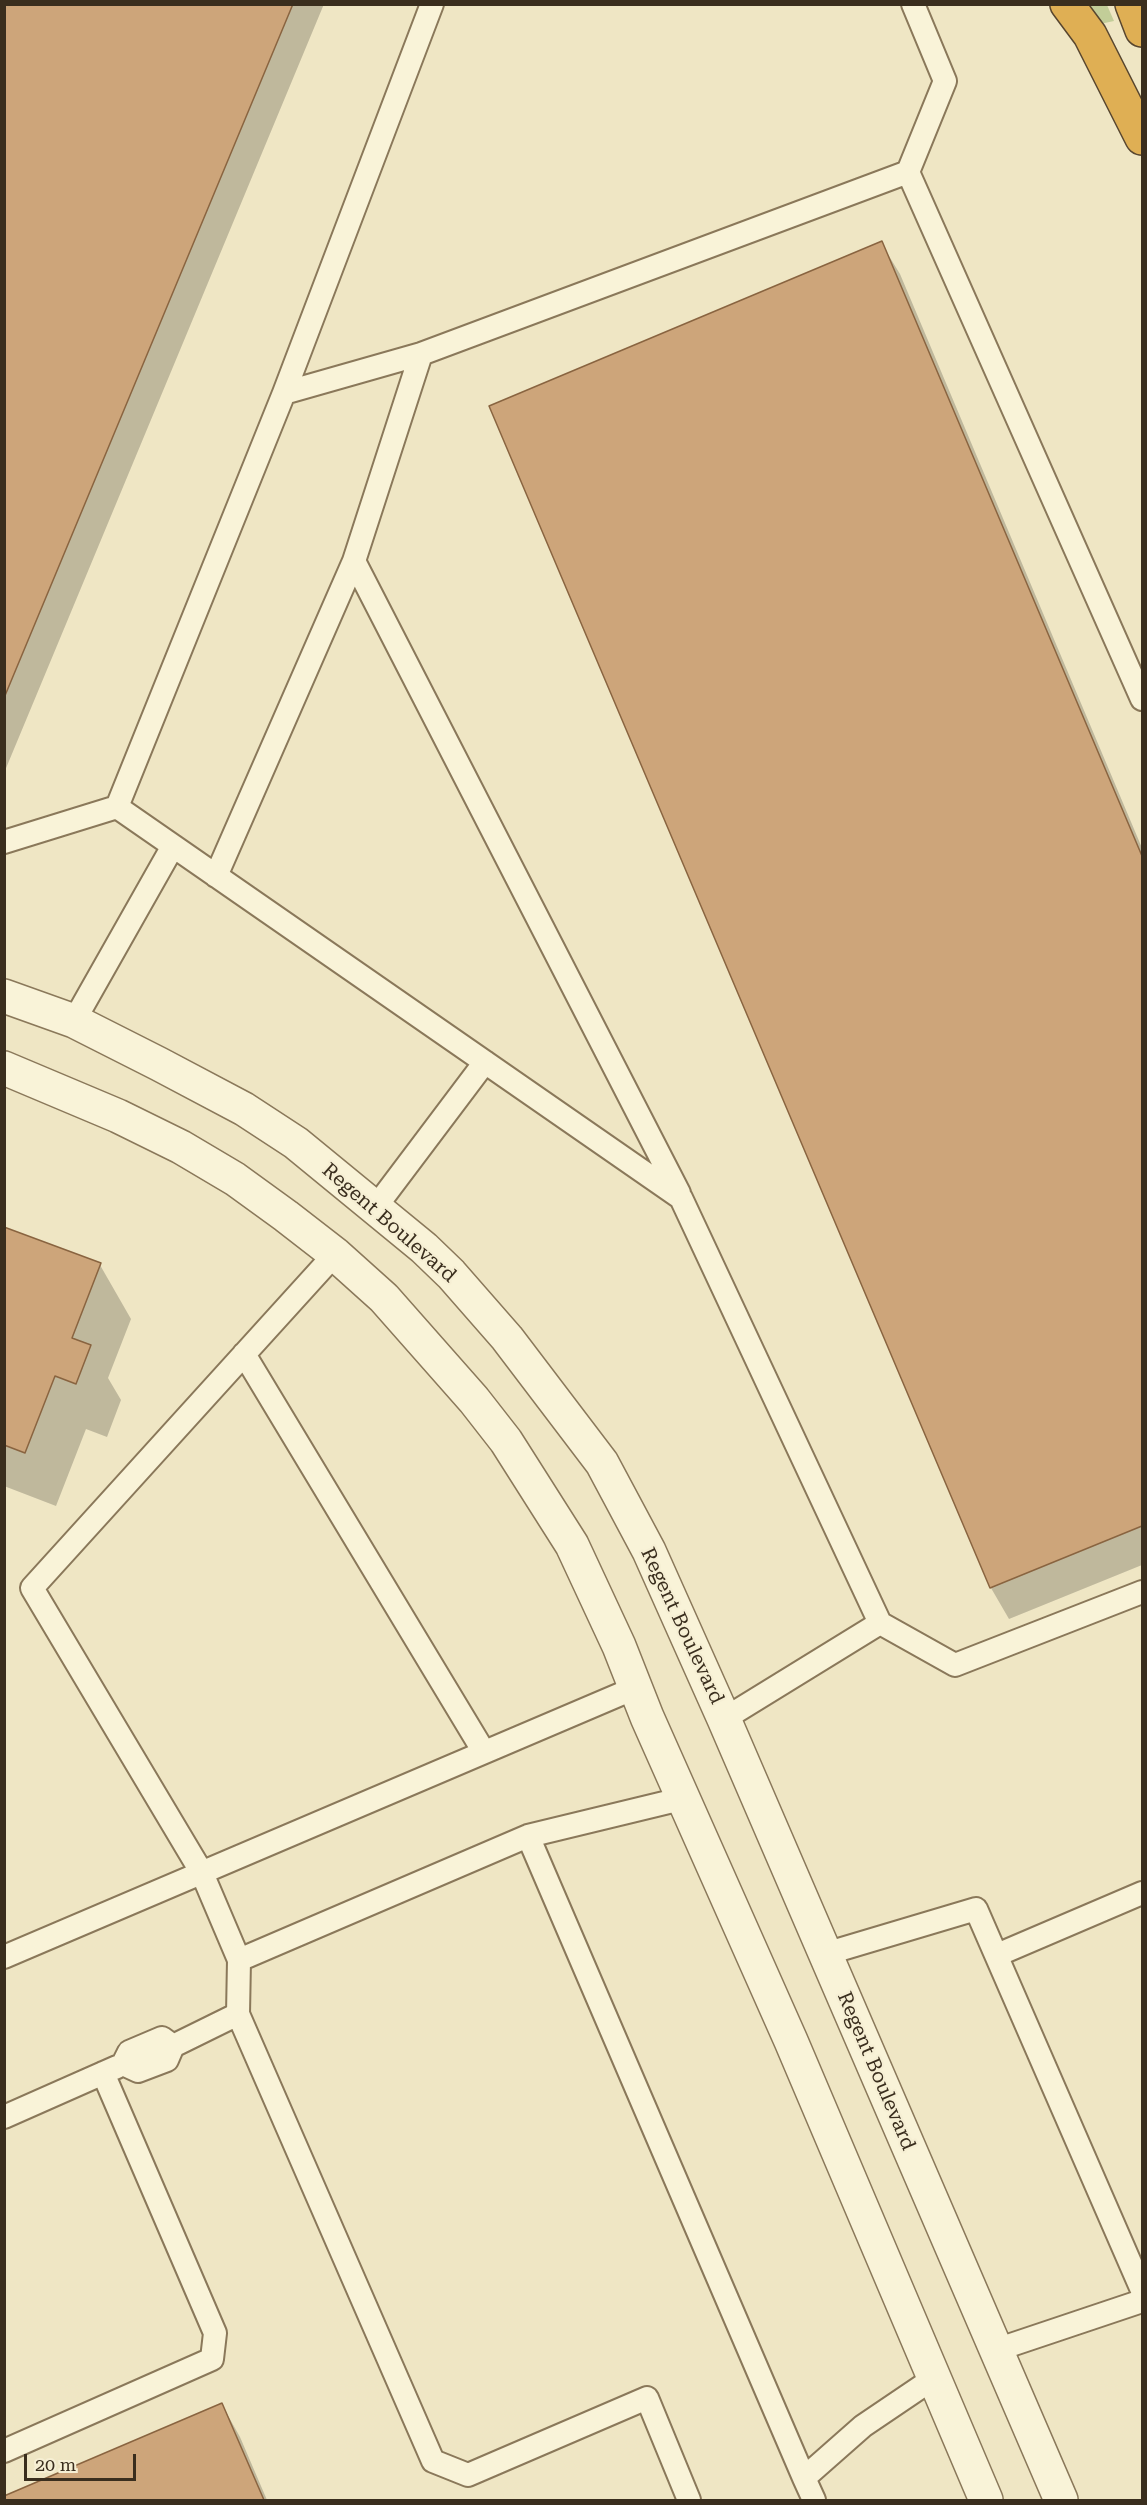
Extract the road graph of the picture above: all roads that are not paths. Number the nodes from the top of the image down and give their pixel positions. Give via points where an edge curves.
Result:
1 (432, 4) edge
2 (913, 4) edge
3 (1067, 4) edge
4 (1132, 4) edge
5 (1143, 30) edge
6 (1143, 138) edge
7 (909, 172) junction
8 (421, 354) junction
9 (284, 393) junction
10 (354, 561) junction
11 (1143, 699) edge
12 (117, 807) junction
13 (4, 842) edge
14 (173, 846) junction
15 (216, 876) junction
16 (4, 996) edge
17 (74, 1021) junction
18 (485, 1062) junction
19 (4, 1068) edge
20 (681, 1198) junction
21 (375, 1208) junction
22 (335, 1254) junction
23 (244, 1354) junction
24 (1143, 1592) edge
25 (880, 1623) junction
26 (635, 1688) junction
27 (724, 1719) junction
28 (484, 1752) junction
29 (685, 1798) junction
30 (528, 1836) junction
31 (202, 1873) junction
32 (1143, 1893) edge
33 (825, 1954) junction
34 (997, 1955) junction
35 (4, 1957) edge
36 (239, 1960) junction
37 (238, 2014) junction
38 (113, 2068) junction
39 (4, 2117) edge
40 (1143, 2290) edge
41 (1143, 2301) edge
42 (996, 2349) junction
43 (934, 2378) junction
44 (4, 2451) edge
45 (804, 2478) junction
46 (689, 2500) edge
47 (814, 2500) edge
48 (986, 2500) edge
49 (1061, 2500) edge

1 - 9 lane
2 - 7 lane via 945,81
3 - 6 highway via 1090,35
4 - 5 highway
7 - 8 lane
7 - 11 lane
8 - 9 lane
8 - 10 lane
9 - 12 lane
10 - 15 lane
10 - 20 lane
12 - 13 lane
12 - 14 lane
14 - 15 lane
14 - 17 lane
15 - 18 lane
16 - 17 street, Regent Boulevard
17 - 21 street, Regent Boulevard via 244,1109 296,1143
18 - 20 lane
18 - 21 lane
19 - 22 street via 181,1147 235,1179
20 - 25 lane
21 - 27 street, Regent Boulevard via 451,1274 507,1338 602,1463 649,1551
22 - 23 lane
22 - 26 street via 384,1298 506,1441 572,1545
23 - 28 lane
23 - 31 lane via 32,1588
24 - 25 lane via 954,1665
25 - 27 lane
26 - 28 lane
26 - 29 street
27 - 33 street, Regent Boulevard
28 - 31 lane
29 - 30 lane
29 - 43 street
30 - 36 lane
30 - 45 lane
31 - 35 lane
31 - 36 lane
32 - 34 lane
33 - 34 lane via 976,1909
33 - 42 street, Regent Boulevard
34 - 40 lane
36 - 37 lane
37 - 38 lane via 172,2046 162,2038 129,2052
37 - 46 lane via 433,2461 468,2475 647,2398
38 - 39 lane
38 - 44 lane via 215,2333 212,2359
41 - 42 lane
42 - 49 street, Regent Boulevard
43 - 45 lane via 863,2426
43 - 48 street
45 - 47 lane

